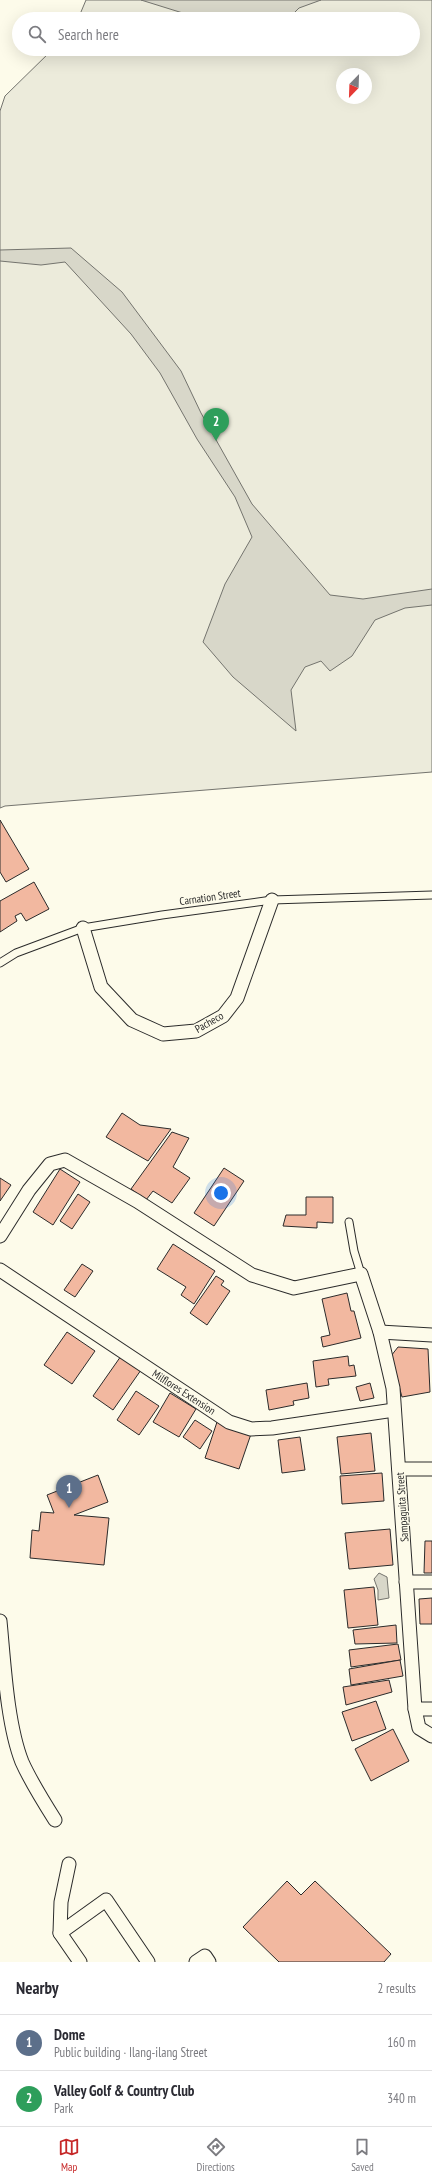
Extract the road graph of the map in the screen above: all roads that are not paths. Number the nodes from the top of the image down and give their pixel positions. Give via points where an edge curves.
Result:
1 (432, 895) edge
2 (272, 900) junction
3 (83, 928) junction
4 (0, 963) edge
5 (349, 1222) dead end
6 (0, 1236) edge
7 (0, 1270) edge
8 (361, 1274) junction
9 (380, 1332) junction
10 (432, 1335) edge
11 (394, 1410) junction
12 (399, 1469) junction
13 (432, 1469) edge
14 (406, 1582) junction
15 (432, 1582) edge
16 (0, 1620) edge
17 (415, 1709) junction
18 (432, 1709) edge
19 (432, 1736) edge
20 (55, 1820) dead end
21 (69, 1864) dead end
22 (60, 1933) junction
23 (80, 1962) edge
24 (148, 1962) edge
25 (196, 1962) edge
26 (209, 1962) edge

1 - 2 lane, Carnation Street
2 - 3 lane, Carnation Street
2 - 3 street, Pacheco via 237,998 223,1016 196,1031 163,1034 132,1020 101,987
3 - 4 lane, Carnation Street via 16,953
5 - 8 lane
6 - 8 street via 50,1164 65,1160 137,1201 252,1276 294,1288
7 - 11 street, Milflores Extension via 229,1422 251,1429 272,1428
8 - 9 street, Sampaguita Street
9 - 10 street
9 - 11 street, Sampaguita Street via 393,1388
11 - 12 street, Sampaguita Street
12 - 13 street
12 - 14 street, Sampaguita Street
14 - 15 street
14 - 17 street, Sampaguita Street
16 - 20 street via 6,1683 22,1761
17 - 18 street
17 - 19 street, Sampaguita Street via 419,1728
21 - 22 street via 61,1902
22 - 23 street
22 - 24 street via 106,1900
25 - 26 street via 205,1956

